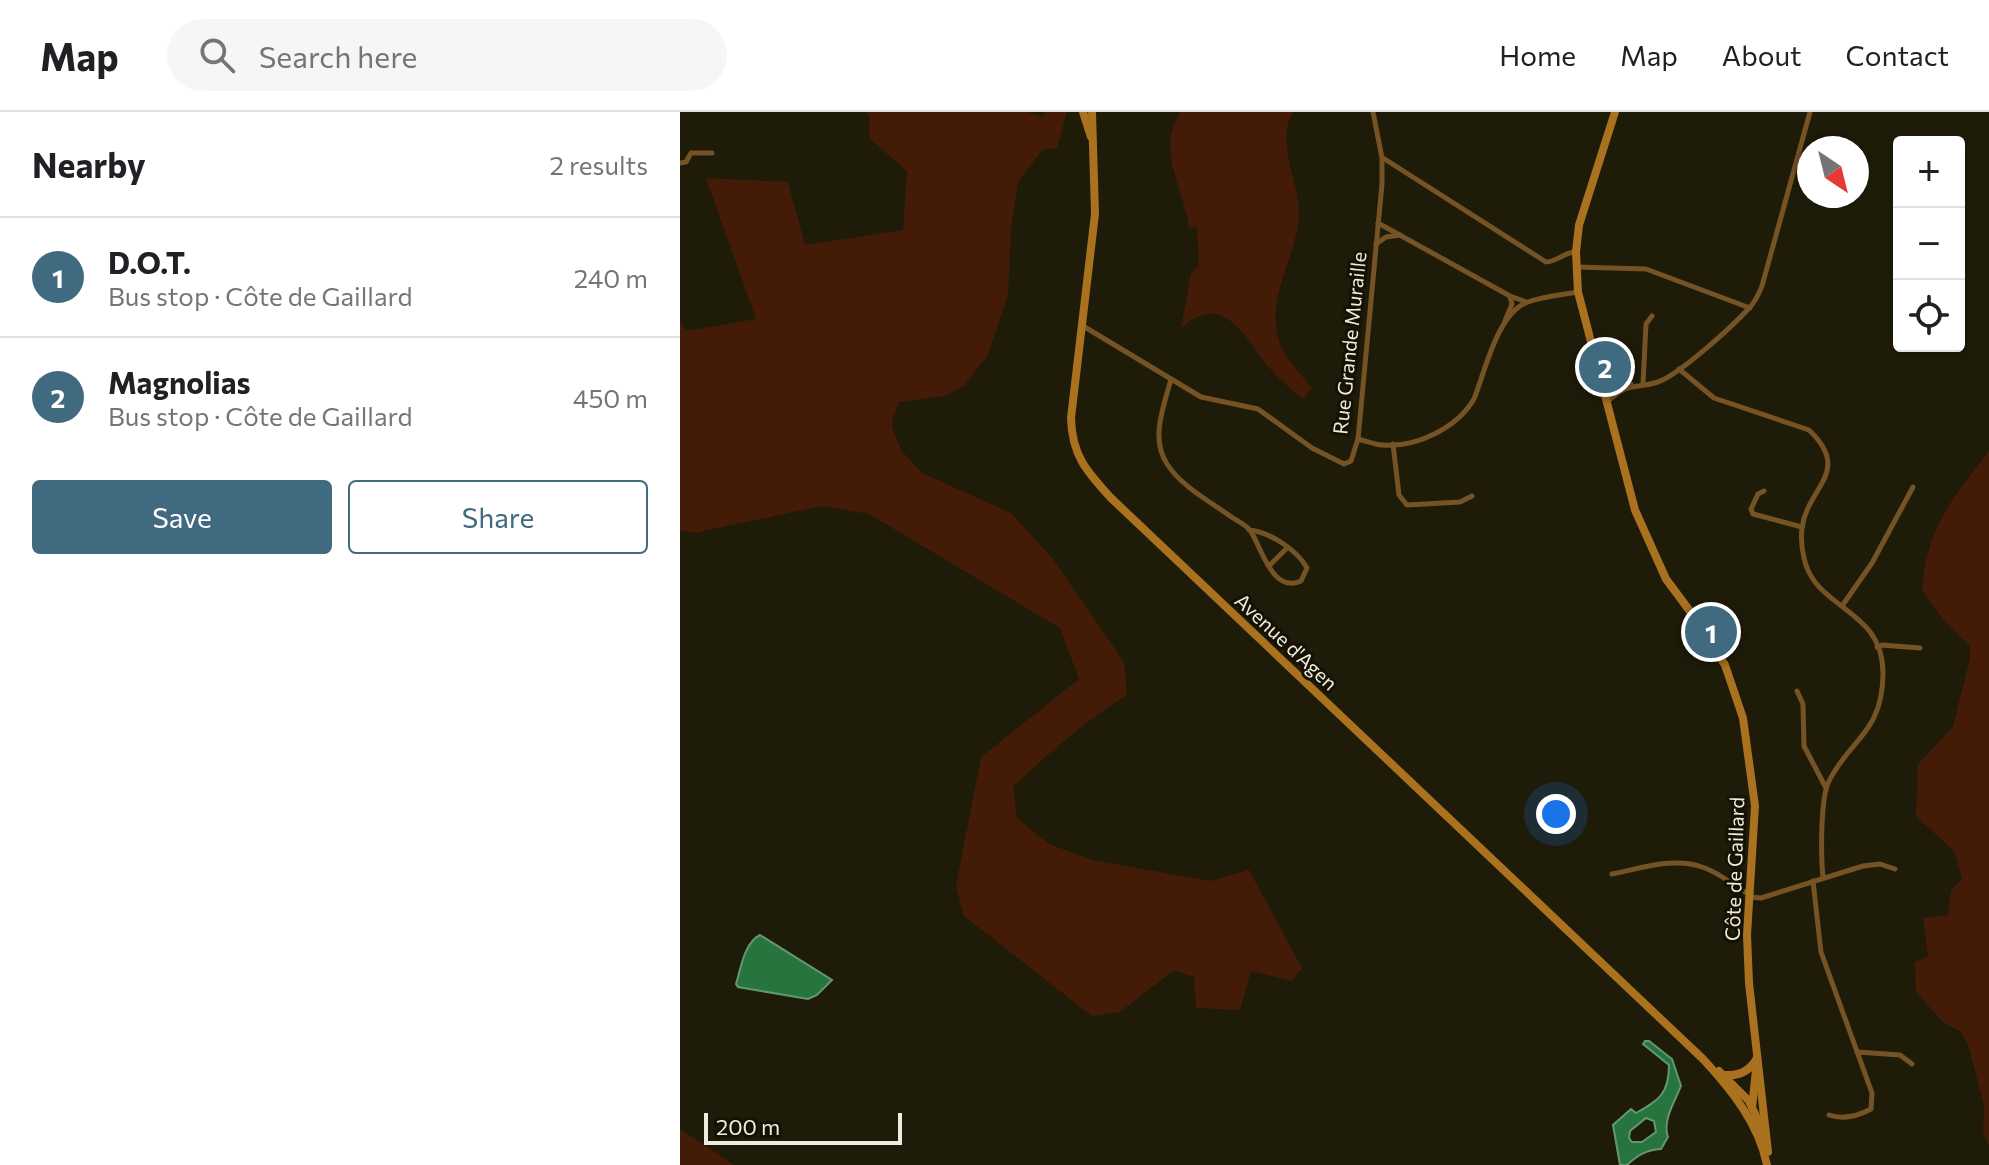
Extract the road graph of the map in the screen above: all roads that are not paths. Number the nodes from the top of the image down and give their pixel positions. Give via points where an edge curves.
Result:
1 (1090, 112) edge
2 (1373, 112) edge
3 (1615, 112) edge
4 (1810, 112) edge
5 (712, 153) dead end
6 (1382, 158) junction
7 (680, 163) edge
8 (1378, 223) junction
9 (1401, 235) junction
10 (1376, 244) junction
11 (1576, 252) junction
12 (1576, 267) junction
13 (1578, 292) junction
14 (1510, 296) junction
15 (1527, 303) junction
16 (1750, 308) junction
17 (1652, 316) dead end
18 (1082, 325) junction
19 (1499, 332) junction
20 (1679, 369) junction
21 (1599, 375) junction
22 (1171, 379) junction
23 (1639, 384) junction
24 (1607, 403) junction
25 (1358, 439) junction
26 (1393, 444) junction
27 (1913, 487) dead end
28 (1764, 491) dead end
29 (1472, 496) dead end
30 (1802, 527) junction
31 (1249, 530) junction
32 (1287, 548) junction
33 (1269, 566) junction
34 (1842, 606) junction
35 (1877, 647) junction
36 (1920, 648) dead end
37 (1797, 691) dead end
38 (1826, 789) junction
39 (1895, 869) dead end
40 (1612, 874) dead end
41 (1823, 878) junction
42 (1813, 881) junction
43 (1748, 896) junction
44 (1857, 1052) junction
45 (1757, 1057) junction
46 (1703, 1059) junction
47 (1912, 1064) dead end
48 (1725, 1075) junction
49 (1762, 1093) junction
50 (1737, 1100) junction
51 (1751, 1103) junction
52 (1829, 1115) dead end
53 (1753, 1125) junction
54 (1767, 1142) junction
55 (1768, 1165) edge

1 - 18 main road, Avenue d'Agen via 1095,214
2 - 6 street, Rue Grande Muraille
3 - 11 main road, Côte de Gaillard via 1585,201
4 - 16 street via 1762,286
5 - 7 street via 691,153
6 - 8 street, Rue Grande Muraille
6 - 11 street via 1546,262
8 - 9 street
8 - 10 street, Rue Grande Muraille
9 - 10 street
9 - 14 street
10 - 25 street, Rue Grande Muraille
11 - 12 main road, Côte de Gaillard
12 - 13 main road, Côte de Gaillard
12 - 16 street via 1646,269
13 - 15 street
13 - 21 main road, Côte de Gaillard
14 - 15 street
14 - 19 street via 1512,304
15 - 19 street
16 - 20 street
17 - 23 street via 1646,324
18 - 22 street, Rue Grande Muraille
18 - 46 main road, Avenue d'Agen via 1071,427 1079,459 1098,484
19 - 26 street via 1469,409 1434,434
20 - 23 street via 1660,381
20 - 30 street via 1714,398 1797,424 1819,439 1829,466
21 - 23 street via 1611,382
21 - 24 main road, Côte de Gaillard
22 - 25 street, Rue Grande Muraille via 1201,397 1258,409 1333,461 1351,461
22 - 31 street via 1159,429 1167,464
23 - 24 street
24 - 43 main road, Côte de Gaillard via 1644,533 1666,579 1718,653 1739,702 1755,806
25 - 26 street
26 - 29 street via 1399,495 1407,505 1460,502
27 - 34 street
28 - 30 street via 1754,499 1753,514
30 - 34 street via 1803,555 1813,580
31 - 32 street
31 - 33 street
32 - 33 street
32 - 33 street via 1306,565 1301,581 1283,583
34 - 35 street via 1867,627
35 - 36 street
35 - 38 street via 1883,674 1876,713
37 - 38 street via 1803,704 1804,746
38 - 41 street
39 - 41 street via 1863,866
40 - 43 street via 1681,863 1703,867
41 - 42 street
42 - 43 street via 1761,898
42 - 44 street via 1821,952
43 - 45 main road, Côte de Gaillard
44 - 47 street via 1900,1055
44 - 52 street via 1873,1112
45 - 48 main road via 1741,1074
45 - 49 main road, Côte de Gaillard
45 - 51 main road
46 - 48 main road
46 - 50 main road
48 - 51 main road
49 - 51 main road
49 - 54 main road, Côte de Gaillard
50 - 51 main road
50 - 53 main road
51 - 53 main road
51 - 54 main road
53 - 55 main road
54 - 55 main road

